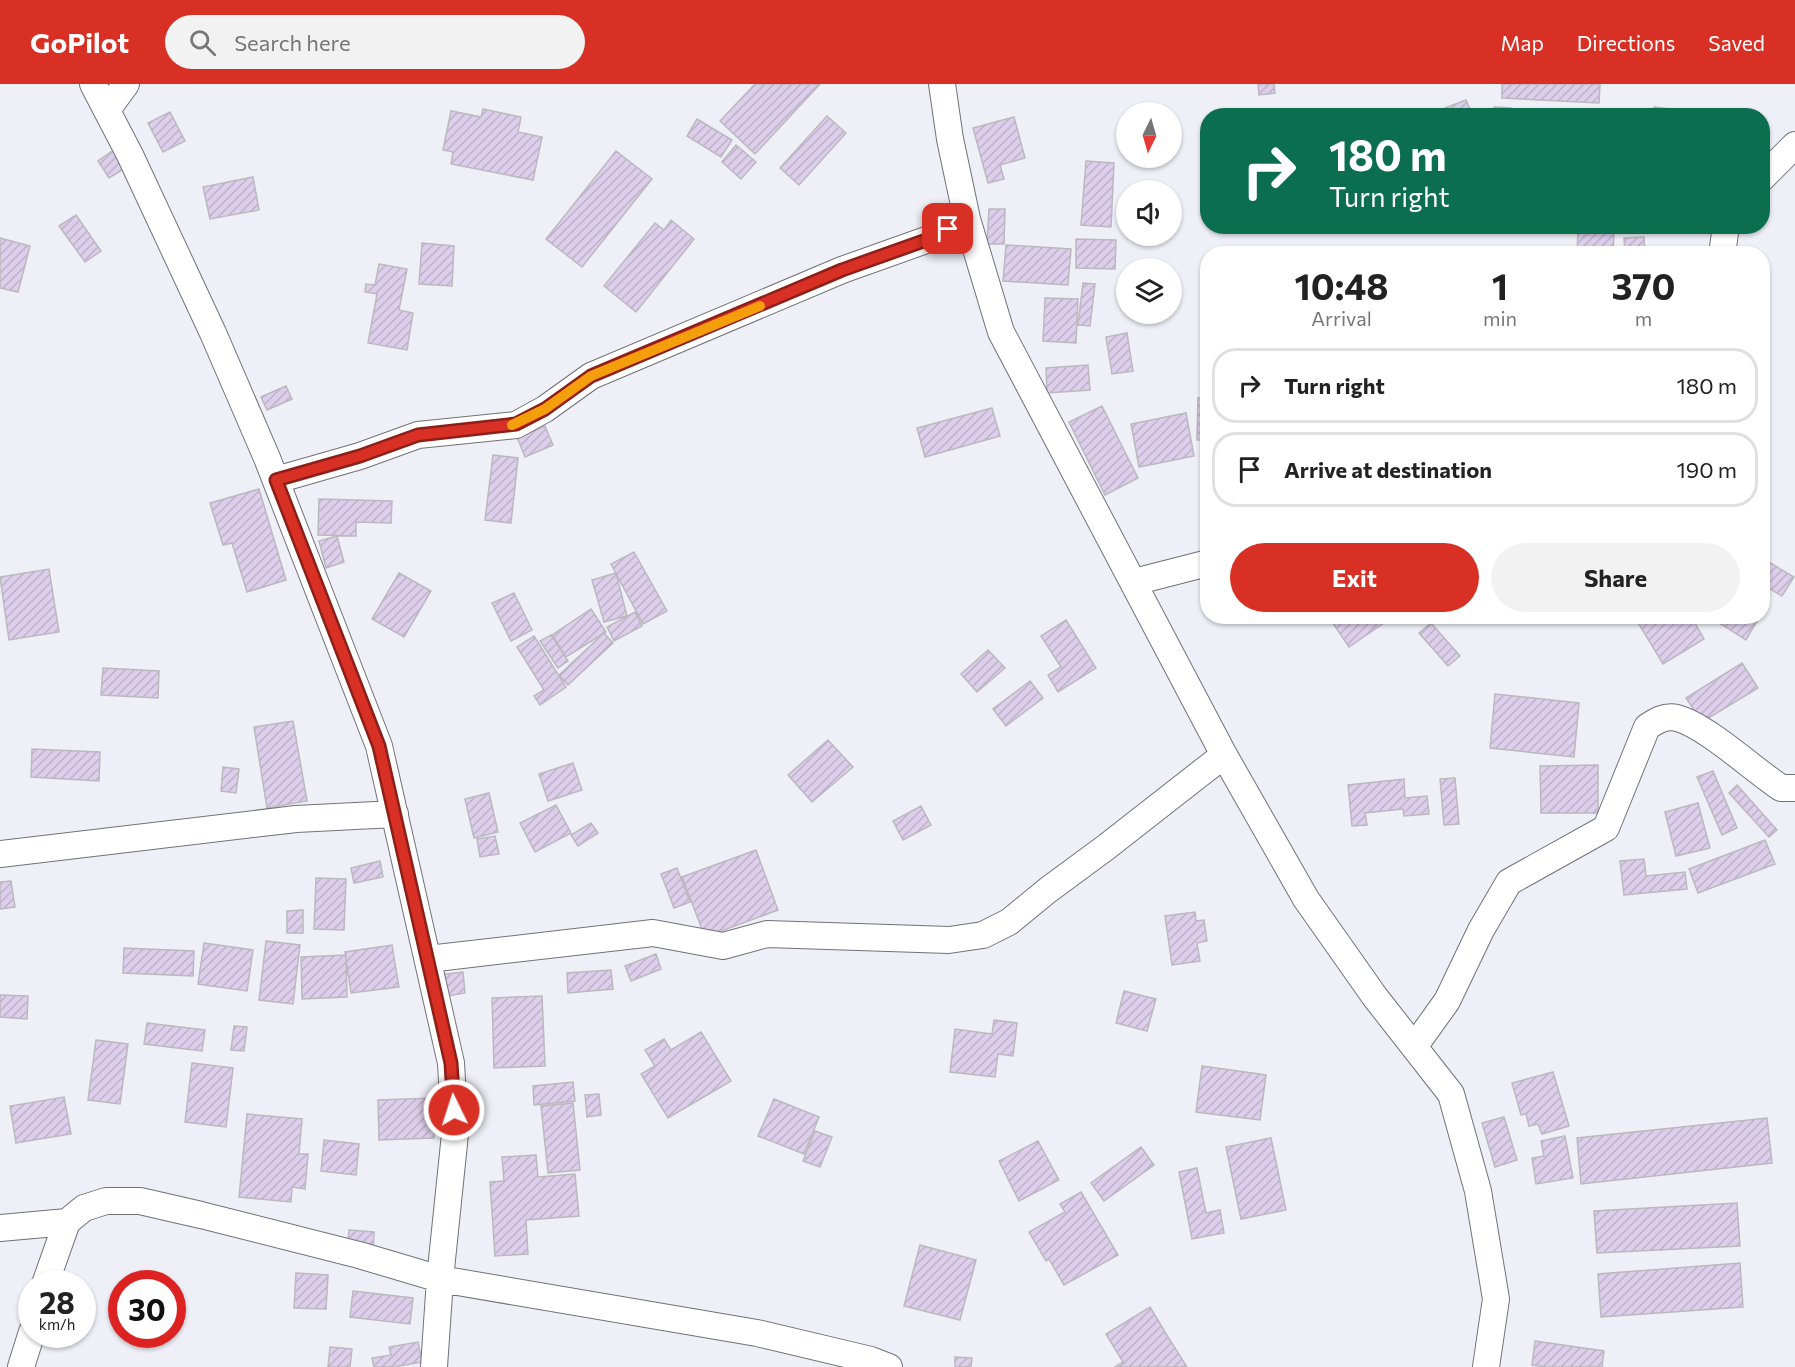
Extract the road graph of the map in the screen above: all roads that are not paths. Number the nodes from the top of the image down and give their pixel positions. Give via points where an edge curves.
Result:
1 (93, 84) edge
2 (126, 84) edge
3 (942, 84) edge
4 (107, 110) junction
5 (1795, 145) edge
6 (1770, 170) edge
7 (967, 219) junction
8 (276, 480) junction
9 (1200, 565) edge
10 (1134, 582) junction
11 (1224, 755) junction
12 (1795, 788) edge
13 (394, 814) junction
14 (0, 854) edge
15 (428, 959) junction
16 (1414, 1047) junction
17 (67, 1222) junction
18 (0, 1228) edge
19 (50, 1270) edge
20 (440, 1279) junction
21 (27, 1348) edge
22 (21, 1367) edge
23 (434, 1367) edge
24 (889, 1367) edge
25 (1486, 1367) edge

1 - 4 street
2 - 4 street
3 - 7 street
4 - 8 street via 213,333
5 - 6 street
7 - 8 street via 929,239 842,270 591,376 516,424 418,435
7 - 10 street via 1001,332
8 - 13 street via 379,746
9 - 10 street
10 - 11 street
11 - 15 street via 1009,922 983,935 950,940 767,934 723,946 652,933
11 - 16 street via 1306,899
12 - 16 street via 1781,788 1701,730 1676,718 1661,718 1647,727 1606,828 1509,882 1447,1001
13 - 14 street via 296,819
13 - 15 street
15 - 20 street via 451,1063 455,1134
16 - 25 street via 1451,1095 1478,1191 1496,1299
17 - 18 street
17 - 19 street
17 - 20 street via 84,1208 106,1201 140,1201
20 - 23 street
20 - 24 street via 756,1333
21 - 22 street

